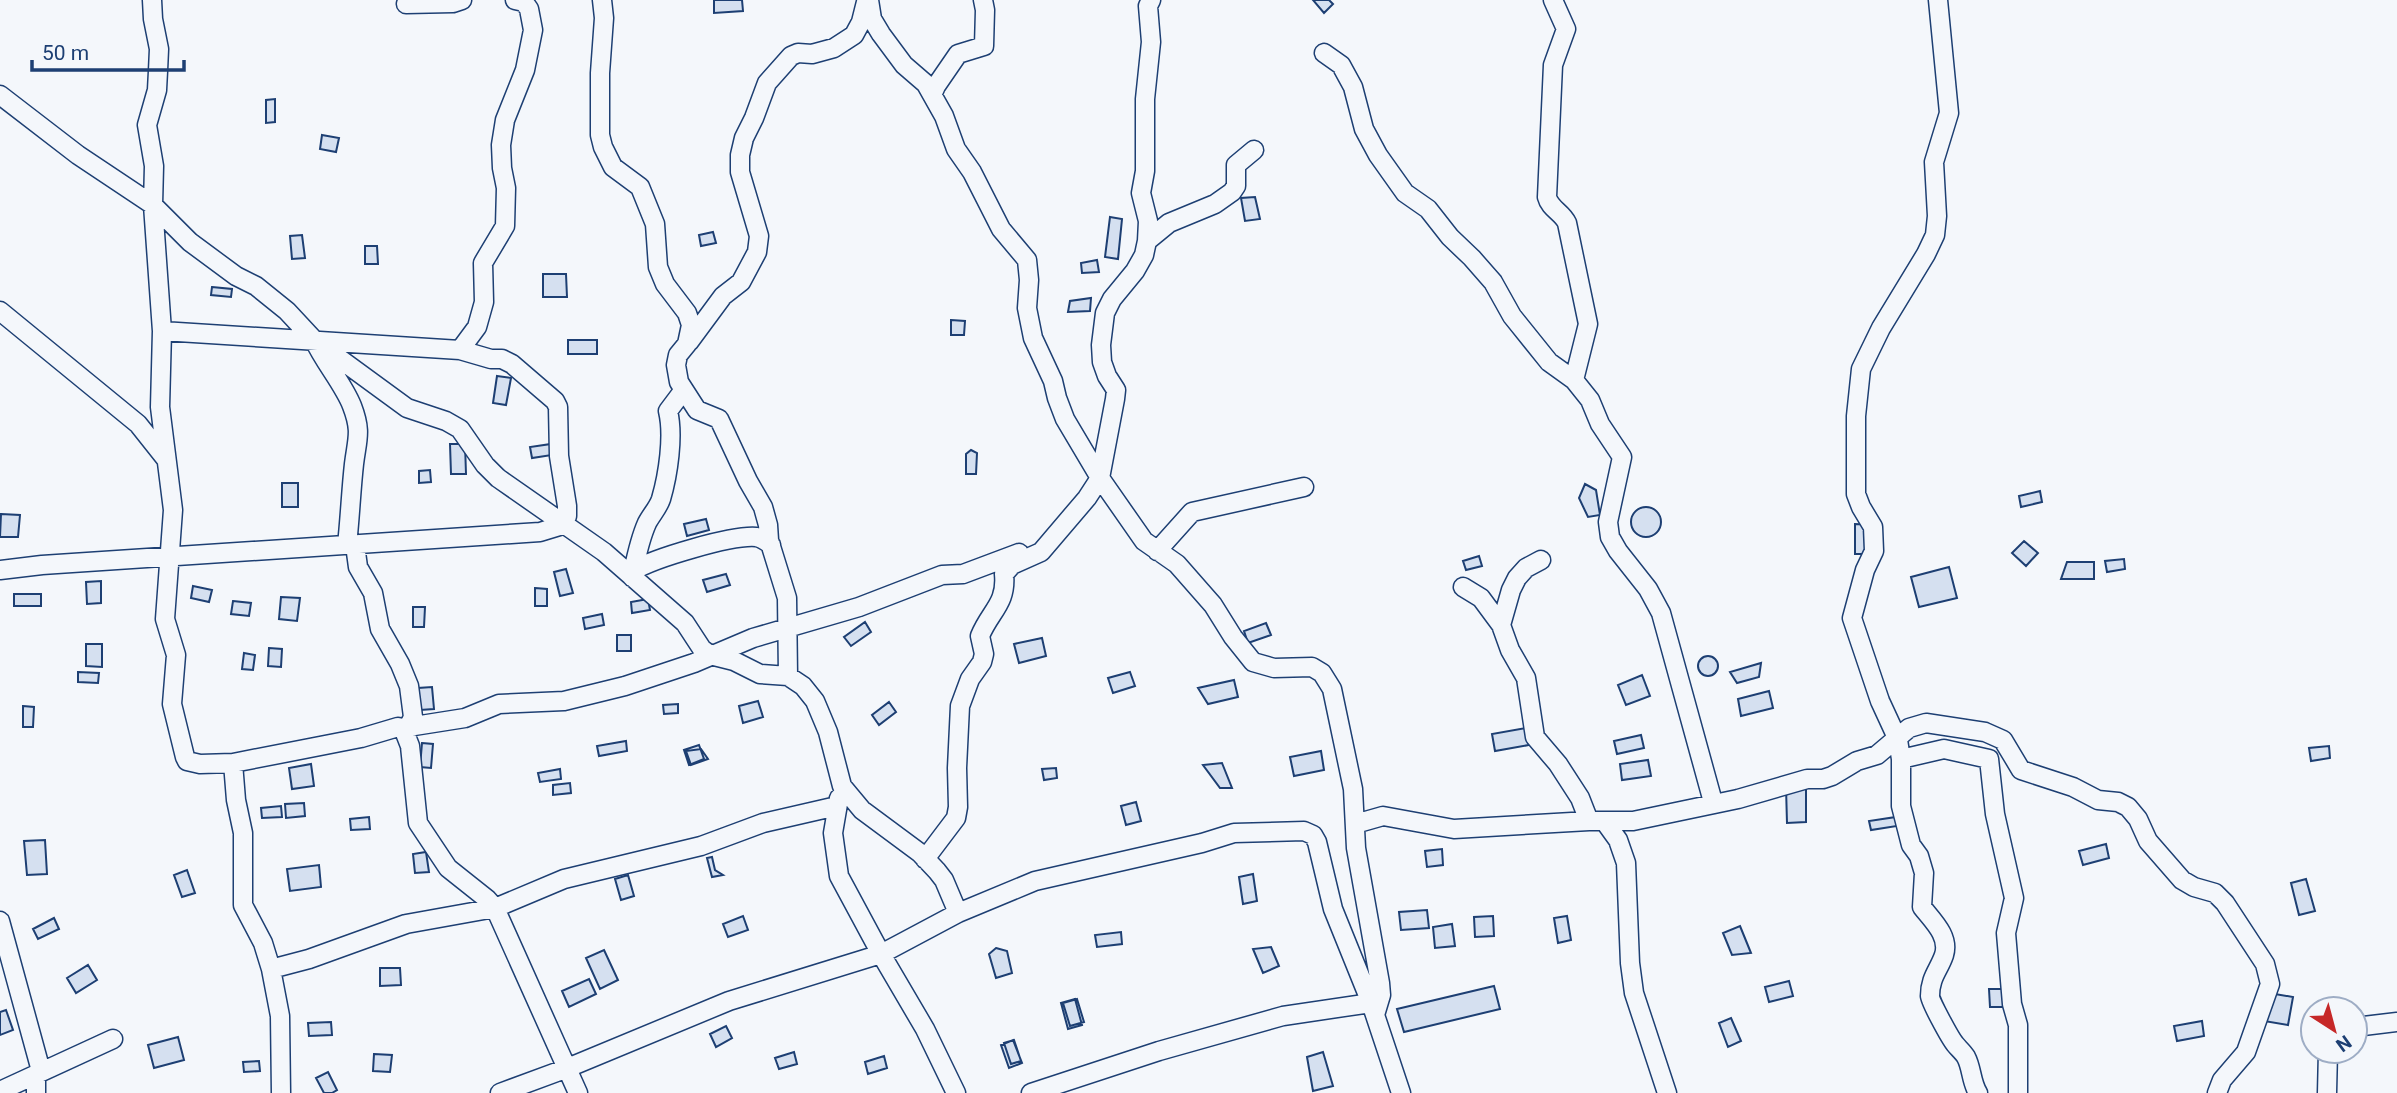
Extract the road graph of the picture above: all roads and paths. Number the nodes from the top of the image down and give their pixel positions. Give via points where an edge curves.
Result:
1 (152, 0) edge
2 (462, 0) edge
3 (515, 0) edge
4 (602, 0) edge
5 (868, 0) edge
6 (983, 0) edge
7 (1152, 0) edge
8 (1553, 0) edge
9 (1938, 0) edge
10 (406, 5) dead end
11 (1324, 53) dead end
12 (0, 95) edge
13 (933, 95) junction
14 (1254, 150) dead end
15 (153, 205) junction
16 (1147, 241) junction
17 (0, 312) edge
18 (162, 331) junction
19 (314, 340) junction
20 (687, 344) junction
21 (460, 350) junction
22 (1574, 380) junction
23 (683, 391) junction
24 (165, 458) junction
25 (1100, 478) junction
26 (1304, 487) dead end
27 (563, 525) junction
28 (1057, 536) junction
29 (351, 545) junction
30 (771, 545) junction
31 (1157, 551) junction
32 (170, 556) junction
33 (1541, 560) dead end
34 (0, 570) edge
35 (633, 574) junction
36 (1463, 587) dead end
37 (1501, 625) junction
38 (787, 627) junction
39 (710, 655) junction
40 (788, 676) junction
41 (407, 729) junction
42 (1898, 740) junction
43 (1901, 759) junction
44 (233, 763) junction
45 (842, 786) junction
46 (1713, 802) junction
47 (837, 806) junction
48 (1597, 821) junction
49 (1623, 821) junction
50 (1355, 824) junction
51 (1618, 840) junction
52 (925, 859) junction
53 (495, 908) junction
54 (958, 913) junction
55 (0, 921) edge
56 (881, 954) junction
57 (271, 969) junction
58 (1373, 1009) junction
59 (2397, 1022) edge
60 (2369, 1025) edge
61 (113, 1039) dead end
62 (2328, 1065) edge
63 (565, 1069) junction
64 (38, 1073) junction
65 (4, 1091) edge
66 (36, 1093) edge
67 (281, 1093) edge
68 (500, 1093) edge
69 (578, 1093) edge
70 (956, 1093) edge
71 (1031, 1093) edge
72 (1401, 1093) edge
73 (1667, 1093) edge
74 (1978, 1093) edge
75 (2018, 1093) edge
76 (2217, 1093) edge
77 (2328, 1093) edge

1 - 15 street via 159,49 157,90 148,125
2 - 10 street
3 - 21 street via 529,9 533,30 501,145 505,226 484,263 484,302 477,327
4 - 20 street via 600,135 613,167 640,187 652,214 658,267 691,325
5 - 13 street via 881,34
5 - 20 street via 853,35 834,48 791,56 767,83 740,155 740,172 759,236 757,253 741,282 723,296
6 - 13 street via 984,46 958,54
7 - 16 street via 1148,6 1151,42 1141,193
8 - 22 street via 1566,29 1553,65 1547,197 1567,223 1587,320
9 - 42 street via 1949,113 1934,162 1935,235 1881,328 1857,386 1857,494 1874,531 1874,551 1852,618
11 - 22 street via 1341,65 1353,87 1364,129 1405,193 1428,209 1493,282 1512,316 1549,362
12 - 15 street
13 - 25 street via 956,149 1000,229 1027,260 1027,308 1038,354 1053,381 1060,408
14 - 16 street via 1237,166 1232,192 1169,223
15 - 18 street
15 - 19 street via 190,242 256,286
16 - 25 street via 1135,271 1105,313 1102,362 1116,390
17 - 24 street via 138,424
18 - 19 street
18 - 24 street via 160,407
19 - 21 street
19 - 27 street via 407,408 460,429 498,478
19 - 29 street via 351,402 357,423
20 - 23 street via 676,365
21 - 27 street via 512,364 555,401 567,506
22 - 46 street via 1622,457 1608,530 1661,613
23 - 30 street via 697,410 714,415 722,424 763,508
23 - 35 street via 668,411 670,445 661,501 643,532
24 - 32 street via 173,510
25 - 28 street
25 - 31 street via 1144,541
26 - 31 street via 1192,512
27 - 29 street via 540,531
27 - 35 street
28 - 38 street via 963,575 942,575 859,607
28 - 52 street via 1041,552 1004,573 1002,600 980,636 982,662 960,706 956,818
29 - 32 street
29 - 41 street via 373,593 380,629 408,686 413,718
30 - 35 street via 757,537 733,538 655,560
30 - 38 street via 788,598
31 - 50 street via 1177,564 1213,605 1254,662 1274,668 1312,667 1322,673 1332,689 1353,789
32 - 34 street
32 - 44 street via 165,619 176,655 172,704 183,751 192,763
33 - 37 street via 1517,578
35 - 39 street via 685,623
36 - 37 street via 1481,598
37 - 48 street via 1525,678 1535,737
38 - 39 street
38 - 40 street
39 - 40 street via 760,674
39 - 41 street via 625,686 564,701 499,704 465,718
40 - 45 street via 816,701
41 - 44 street via 398,727
41 - 53 street via 418,823 448,868
42 - 43 street
42 - 46 street via 1832,776
42 - 76 street via 1909,728 1926,723 1985,732 2003,740 2021,770 2128,807 2148,841 2182,880 2215,893 2225,903 2260,954 2270,984 2246,1052
43 - 74 street via 1901,806 1924,873 1922,907 1944,938 1944,956 1930,996 1948,1034 1965,1056
43 - 75 street via 1944,748 1989,759 1995,814 2014,898 2006,933 2018,1025
44 - 57 street via 243,833 243,905
45 - 47 street
45 - 52 street via 863,810
46 - 49 street
47 - 53 street via 763,823 701,846 564,879
47 - 56 street via 833,833 839,876
48 - 49 street
48 - 50 street via 1454,829 1383,816
48 - 51 street
49 - 51 street
50 - 58 street via 1380,983 1381,995
51 - 73 street via 1626,863 1634,993
52 - 54 street via 944,880
53 - 57 street via 406,924
53 - 63 street
54 - 56 street
54 - 58 street via 1035,881 1226,835 1304,831 1317,842 1333,909
55 - 64 street
56 - 63 street via 729,1001
56 - 70 street
57 - 67 street via 280,1016
58 - 71 street via 1283,1016
58 - 72 street
59 - 60 street
61 - 64 street
62 - 77 street
63 - 68 street
63 - 69 street
64 - 65 street
64 - 66 street

